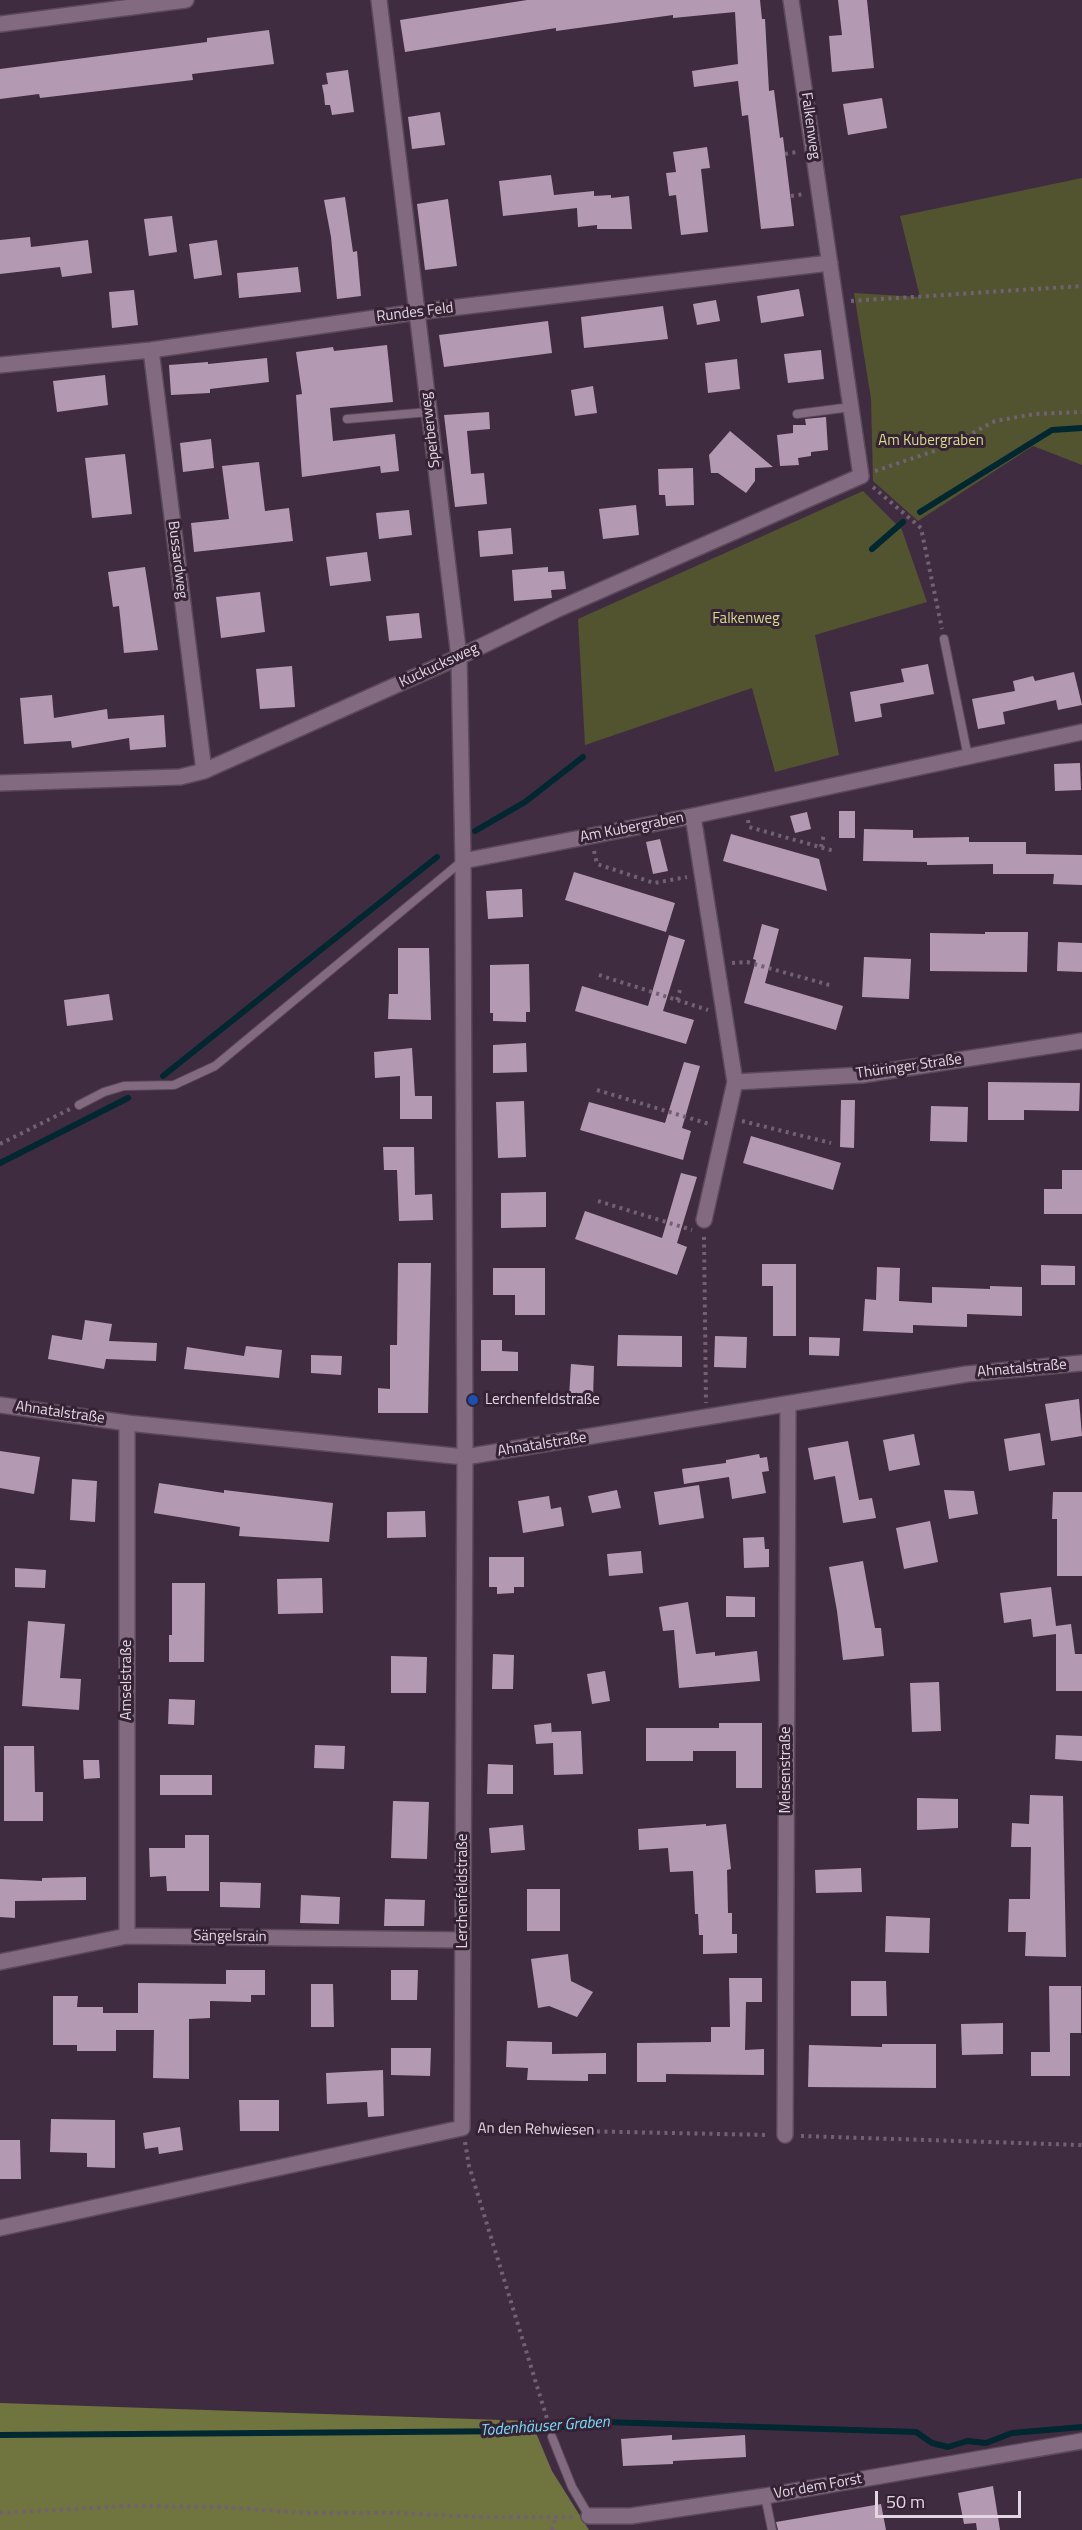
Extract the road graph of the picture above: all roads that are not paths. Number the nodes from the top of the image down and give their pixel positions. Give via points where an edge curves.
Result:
1 (186, 0) edge
2 (379, 0) edge
3 (791, 0) edge
4 (0, 24) edge
5 (830, 263) junction
6 (417, 312) junction
7 (151, 350) junction
8 (0, 365) edge
9 (851, 407) junction
10 (429, 412) junction
11 (797, 414) dead end
12 (347, 419) dead end
13 (861, 476) joint
14 (944, 639) road end
15 (459, 657) junction
16 (1082, 732) edge
17 (968, 757) junction
18 (204, 771) junction
19 (0, 783) edge
20 (693, 816) junction
21 (463, 861) junction
22 (1082, 1041) edge
23 (735, 1082) junction
24 (79, 1105) road end
25 (704, 1227) road end
26 (1082, 1363) edge
27 (788, 1404) junction
28 (0, 1405) edge
29 (127, 1423) junction
30 (465, 1457) junction
31 (127, 1936) junction
32 (463, 1940) junction
33 (0, 1962) edge
34 (462, 2128) joint
35 (785, 2135) road end
36 (0, 2228) edge
37 (552, 2438) dead end
38 (1082, 2441) edge
39 (765, 2496) junction
40 (589, 2516) junction
41 (598, 2530) edge
42 (772, 2530) edge

1 - 4 street
2 - 6 street, Sperberweg
3 - 5 street, Falkenweg
5 - 6 street, Rundes Feld
5 - 9 street, Falkenweg
6 - 7 street, Rundes Feld
6 - 10 street, Sperberweg
7 - 8 street, Rundes Feld
7 - 18 street, Bussardweg
9 - 11 lane
9 - 13 street, Falkenweg
10 - 12 lane
10 - 15 street, Sperberweg
13 - 15 street, Kuckucksweg via 556,610
14 - 17 lane
15 - 18 street, Kuckucksweg
15 - 21 street, Sperberweg
16 - 17 street, Am Kubergraben
17 - 20 street, Am Kubergraben
18 - 19 street, Kuckucksweg via 180,777
20 - 21 street, Am Kubergraben
20 - 23 street
21 - 24 lane via 215,1066 174,1085 124,1086
21 - 30 street, Lerchenfeldstraße
22 - 23 street, Thüringer Straße via 862,1075
23 - 25 street
26 - 27 street, Ahnatalstraße via 968,1374
27 - 30 street, Ahnatalstraße
27 - 35 street, Meisenstraße
28 - 29 street, Ahnatalstraße
29 - 30 street, Ahnatalstraße
29 - 31 street, Amselstraße
30 - 32 street, Lerchenfeldstraße
31 - 32 street, Sängelsrain
31 - 33 street, Sängelsrain
32 - 34 street, Lerchenfeldstraße
34 - 36 street, An den Rehwiesen
37 - 40 lane
38 - 39 street, Vor dem Forst
39 - 40 street, Vor dem Forst via 631,2516
39 - 42 lane
40 - 41 street

